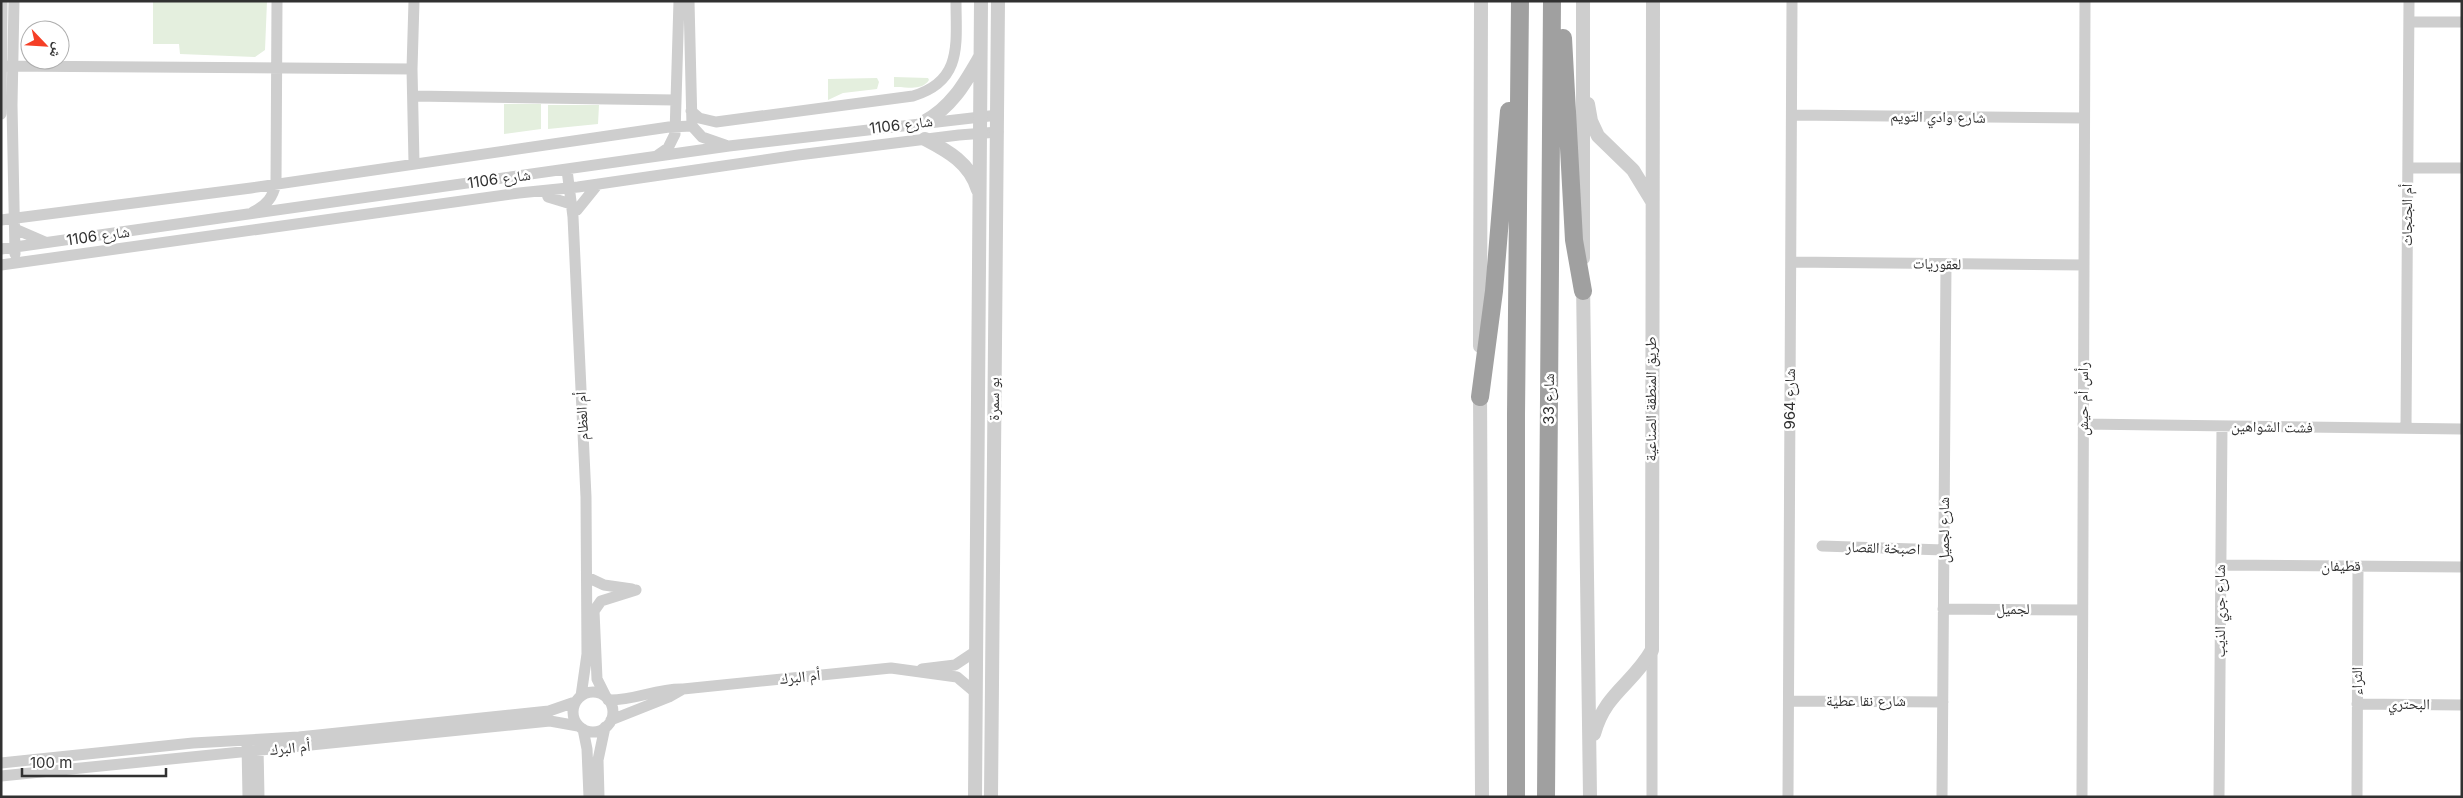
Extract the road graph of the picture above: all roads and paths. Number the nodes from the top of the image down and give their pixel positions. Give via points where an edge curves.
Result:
1 (2, 1) edge
2 (14, 1) edge
3 (278, 1) edge
4 (414, 1) edge
5 (679, 1) edge
6 (689, 1) edge
7 (956, 1) edge
8 (981, 1) edge
9 (998, 1) edge
10 (1481, 1) edge
11 (1520, 1) edge
12 (1552, 1) edge
13 (1559, 1) edge
14 (1583, 1) edge
15 (1653, 1) edge
16 (1792, 1) edge
17 (2085, 1) edge
18 (2409, 1) edge
19 (2409, 22) junction
20 (2462, 22) edge
21 (1520, 29) junction
22 (981, 56) junction
23 (1582, 65) junction
24 (5, 66) edge
25 (276, 68) junction
26 (412, 69) junction
27 (413, 96) junction
28 (675, 100) junction
29 (691, 111) junction
30 (1, 114) edge
31 (998, 115) junction
32 (1792, 115) junction
33 (981, 116) junction
34 (2084, 118) junction
35 (924, 122) junction
36 (692, 126) junction
37 (675, 127) junction
38 (998, 132) junction
39 (981, 133) junction
40 (925, 139) junction
41 (729, 146) junction
42 (656, 157) junction
43 (414, 163) junction
44 (2408, 168) junction
45 (2462, 168) edge
46 (572, 169) junction
47 (276, 183) junction
48 (598, 184) junction
49 (574, 187) junction
50 (546, 191) junction
51 (980, 198) junction
52 (1654, 206) junction
53 (574, 207) junction
54 (251, 214) junction
55 (1, 220) edge
56 (15, 224) junction
57 (49, 242) junction
58 (15, 248) junction
59 (1, 249) edge
60 (1, 261) edge
61 (1791, 262) junction
62 (15, 263) junction
63 (1946, 264) junction
64 (2, 265) edge
65 (2084, 265) junction
66 (1583, 291) junction
67 (1480, 397) junction
68 (2083, 424) junction
69 (2222, 426) junction
70 (2406, 428) junction
71 (2462, 429) edge
72 (1822, 546) dead end
73 (1944, 550) junction
74 (2221, 565) junction
75 (2358, 566) junction
76 (2462, 567) edge
77 (587, 577) junction
78 (1944, 609) junction
79 (2082, 610) junction
80 (1652, 650) junction
81 (976, 651) junction
82 (918, 670) junction
83 (683, 689) junction
84 (976, 693) junction
85 (607, 698) junction
86 (578, 699) junction
87 (1789, 701) junction
88 (1943, 702) junction
89 (2357, 704) junction
90 (2462, 705) edge
91 (608, 724) junction
92 (580, 728) junction
93 (300, 742) junction
94 (251, 743) junction
95 (1590, 749) junction
96 (258, 752) junction
97 (1, 763) edge
98 (1, 776) edge
99 (248, 797) edge
100 (259, 797) edge
101 (589, 797) edge
102 (599, 797) edge
103 (975, 797) edge
104 (991, 797) edge
105 (1482, 797) edge
106 (1516, 797) edge
107 (1546, 797) edge
108 (1590, 797) edge
109 (1652, 797) edge
110 (1788, 797) edge
111 (1942, 797) edge
112 (2082, 797) edge
113 (2219, 797) edge
114 (2356, 797) edge

1 - 24 street
2 - 24 street
3 - 25 street
4 - 26 street
5 - 28 street
6 - 29 street
7 - 29 street via 954,62 940,82 928,91 912,96 716,122 706,121
8 - 22 street, بو سمرة
9 - 31 street, بو سمرة
10 - 67 street
11 - 21 highway
12 - 107 highway, شارع 33
13 - 66 highway via 1574,240
14 - 23 street
15 - 52 street, طريق المنطقة الصناعية
16 - 32 street, شارع 964
17 - 34 street, رأس أم حيش
18 - 19 street, أم الجثجاث
19 - 20 street
19 - 44 street, أم الجثجاث
21 - 67 highway
21 - 106 highway
22 - 33 street, بو سمرة
22 - 35 street via 957,95 938,114
23 - 52 street via 1594,128 1633,170
23 - 66 street
24 - 25 street
24 - 30 street
24 - 56 street via 12,105
25 - 26 street
25 - 47 street
26 - 27 street
27 - 28 street
27 - 43 street
28 - 37 street
29 - 36 street
31 - 33 street, شارع 1106
31 - 38 street, بو سمرة
32 - 34 street, شارع وادي التويم
32 - 61 street, شارع 964
33 - 35 street, شارع 1106
33 - 39 street, بو سمرة
34 - 65 street, رأس أم حيش
35 - 41 street, شارع 1106
36 - 37 street
36 - 41 street via 702,137
37 - 42 street via 671,144
37 - 43 street
38 - 39 street, شارع 1106
38 - 104 street, بو سمرة
39 - 40 street, شارع 1106
39 - 51 street, بو سمرة
40 - 48 street, شارع 1106
40 - 51 street via 948,150 963,164 976,184
41 - 42 street, شارع 1106
42 - 46 street, شارع 1106
43 - 47 street
44 - 45 street
44 - 70 street, أم الجثجاث
46 - 49 street, أم العظام
46 - 54 street, شارع 1106
47 - 54 street via 273,195
47 - 56 street
48 - 49 street, شارع 1106
48 - 53 street
49 - 50 street, شارع 1106
49 - 53 street, أم العظام
50 - 53 street via 548,197
50 - 62 street, شارع 1106
51 - 81 street, بو سمرة
52 - 80 street, طريق المنطقة الصناعية
53 - 77 street, أم العظام via 578,240 574,255
54 - 57 street, شارع 1106
55 - 56 street
56 - 57 street via 31,237
56 - 58 street
57 - 58 street, شارع 1106
58 - 59 street, شارع 1106
58 - 62 street
60 - 64 street
61 - 63 street, لعقوريات
61 - 87 street, شارع 964
62 - 64 street, شارع 1106
63 - 65 street, لعقوريات
63 - 73 street, شارع لجميل
65 - 68 street, رأس أم حيش
66 - 95 street
67 - 105 street
68 - 69 street, فشت الشواهين
68 - 79 street, رأس أم حيش
69 - 70 street, فشت الشواهين
69 - 74 street, شارع جري الذيب
70 - 71 street, فشت الشواهين
72 - 73 street, اصبخة القصار
73 - 78 street, شارع لجميل
74 - 75 street, قطيفان
74 - 113 street, شارع جري الذيب
75 - 76 street, قطيفان
75 - 89 street, الثراء
77 - 85 street via 604,585 636,590 601,601 594,610 597,679
77 - 86 street, أم العظام via 587,654
78 - 79 street, لجميل
78 - 88 street, شارع لجميل
79 - 112 street, رأس أم حيش
80 - 95 street via 1642,667 1604,706
80 - 109 street, طريق المنطقة الصناعية
81 - 82 street, أم البرك via 954,665
81 - 84 street, بو سمرة
82 - 83 street, أم البرك via 891,668
82 - 84 street, أم البرك via 958,676
83 - 85 street, أم البرك via 670,688 624,701
83 - 91 street, أم البرك
84 - 103 street, بو سمرة
85 - 86 street via 596,692
85 - 91 street via 612,708
86 - 92 street via 573,710
86 - 93 street, أم البرك via 550,711
87 - 88 street, شارع نقا عطية
87 - 110 street, شارع 964
88 - 111 street, شارع لجميل
89 - 90 street, البحتري
89 - 114 street, الثراء
91 - 92 street via 594,732
91 - 102 street via 598,760
92 - 93 street, أم البرك via 550,721
92 - 101 street via 587,749
93 - 94 street, أم البرك
93 - 96 street, أم البرك
94 - 96 street
94 - 97 street, أم البرك
94 - 98 street, أم البرك
94 - 99 street
95 - 108 street
96 - 100 street

